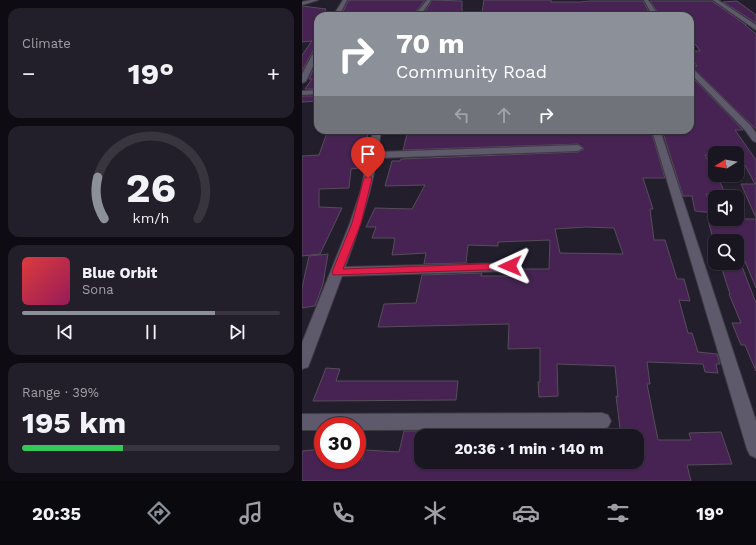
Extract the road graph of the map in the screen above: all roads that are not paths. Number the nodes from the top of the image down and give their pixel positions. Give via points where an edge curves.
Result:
1 (316, 0) edge
2 (345, 0) edge
3 (429, 0) edge
4 (646, 0) edge
5 (715, 0) edge
6 (302, 4) edge
7 (338, 12) edge
8 (420, 12) edge
9 (654, 12) edge
10 (756, 28) edge
11 (314, 58) edge
12 (694, 75) edge
13 (302, 81) edge
14 (314, 92) edge
15 (302, 93) edge
16 (376, 134) edge
17 (657, 134) edge
18 (756, 139) edge
19 (578, 148) dead end
20 (372, 155) junction
21 (510, 266) dead end
22 (337, 272) junction
23 (302, 362) edge
24 (602, 421) dead end
25 (302, 422) edge
26 (756, 449) edge

1 - 6 street
2 - 7 street
3 - 8 street
4 - 9 street
5 - 10 street
11 - 13 street
12 - 18 street
14 - 15 street
16 - 20 street
17 - 26 street
19 - 20 street
20 - 22 street via 366,190
21 - 22 street
22 - 23 street
24 - 25 street

